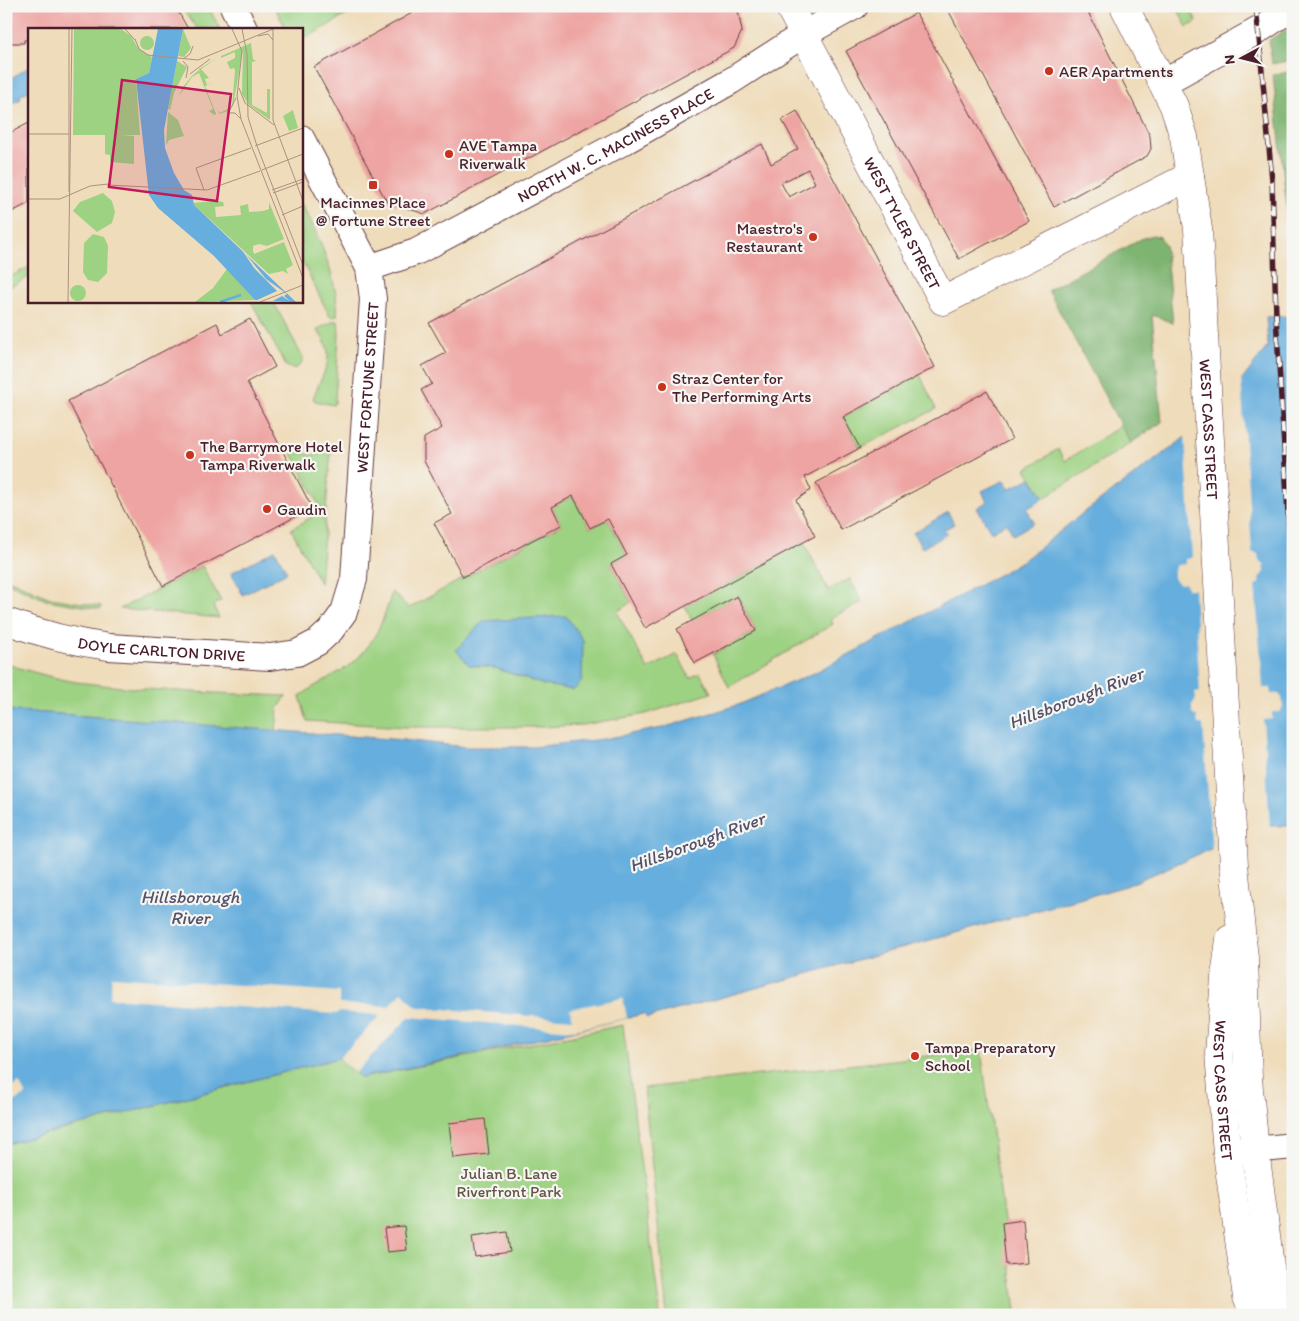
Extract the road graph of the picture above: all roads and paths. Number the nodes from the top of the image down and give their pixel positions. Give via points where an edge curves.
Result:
1 (233, 6) edge
2 (789, 6) edge
3 (855, 6) edge
4 (1124, 6) edge
5 (1293, 7) edge
6 (244, 28) edge
7 (804, 34) junction
8 (1163, 83) junction
9 (302, 140) edge
10 (1190, 176) junction
11 (369, 268) junction
12 (6, 621) edge
13 (318, 642) joint
14 (1234, 865) junction
15 (1293, 1146) edge
16 (1255, 1150) junction
17 (1228, 1153) junction
18 (1254, 1315) edge
19 (1273, 1315) edge

1 - 6 street
2 - 7 street, WEST TYLER STREET
3 - 7 street, NORTH W. C. MACINESS PLACE
4 - 8 street, WEST CASS STREET
5 - 8 street via 1259,30
7 - 10 street, WEST TYLER STREET via 943,300
7 - 11 street, NORTH W. C. MACINESS PLACE via 731,81 625,141 416,252
8 - 10 street, WEST CASS STREET via 1184,137
9 - 11 street, WEST FORTUNE STREET
10 - 14 street, WEST CASS STREET via 1198,228
11 - 13 street, WEST FORTUNE STREET via 372,308 354,579 344,612
12 - 13 street, DOYLE CARLTON DRIVE via 39,634 118,648 270,657 297,653
14 - 16 street, WEST CASS STREET via 1244,958 1248,1079
14 - 17 street, WEST CASS STREET via 1231,938 1219,1053
15 - 16 street
16 - 17 street
16 - 19 street, WEST CASS STREET via 1275,1305
17 - 18 street, WEST CASS STREET via 1247,1298

